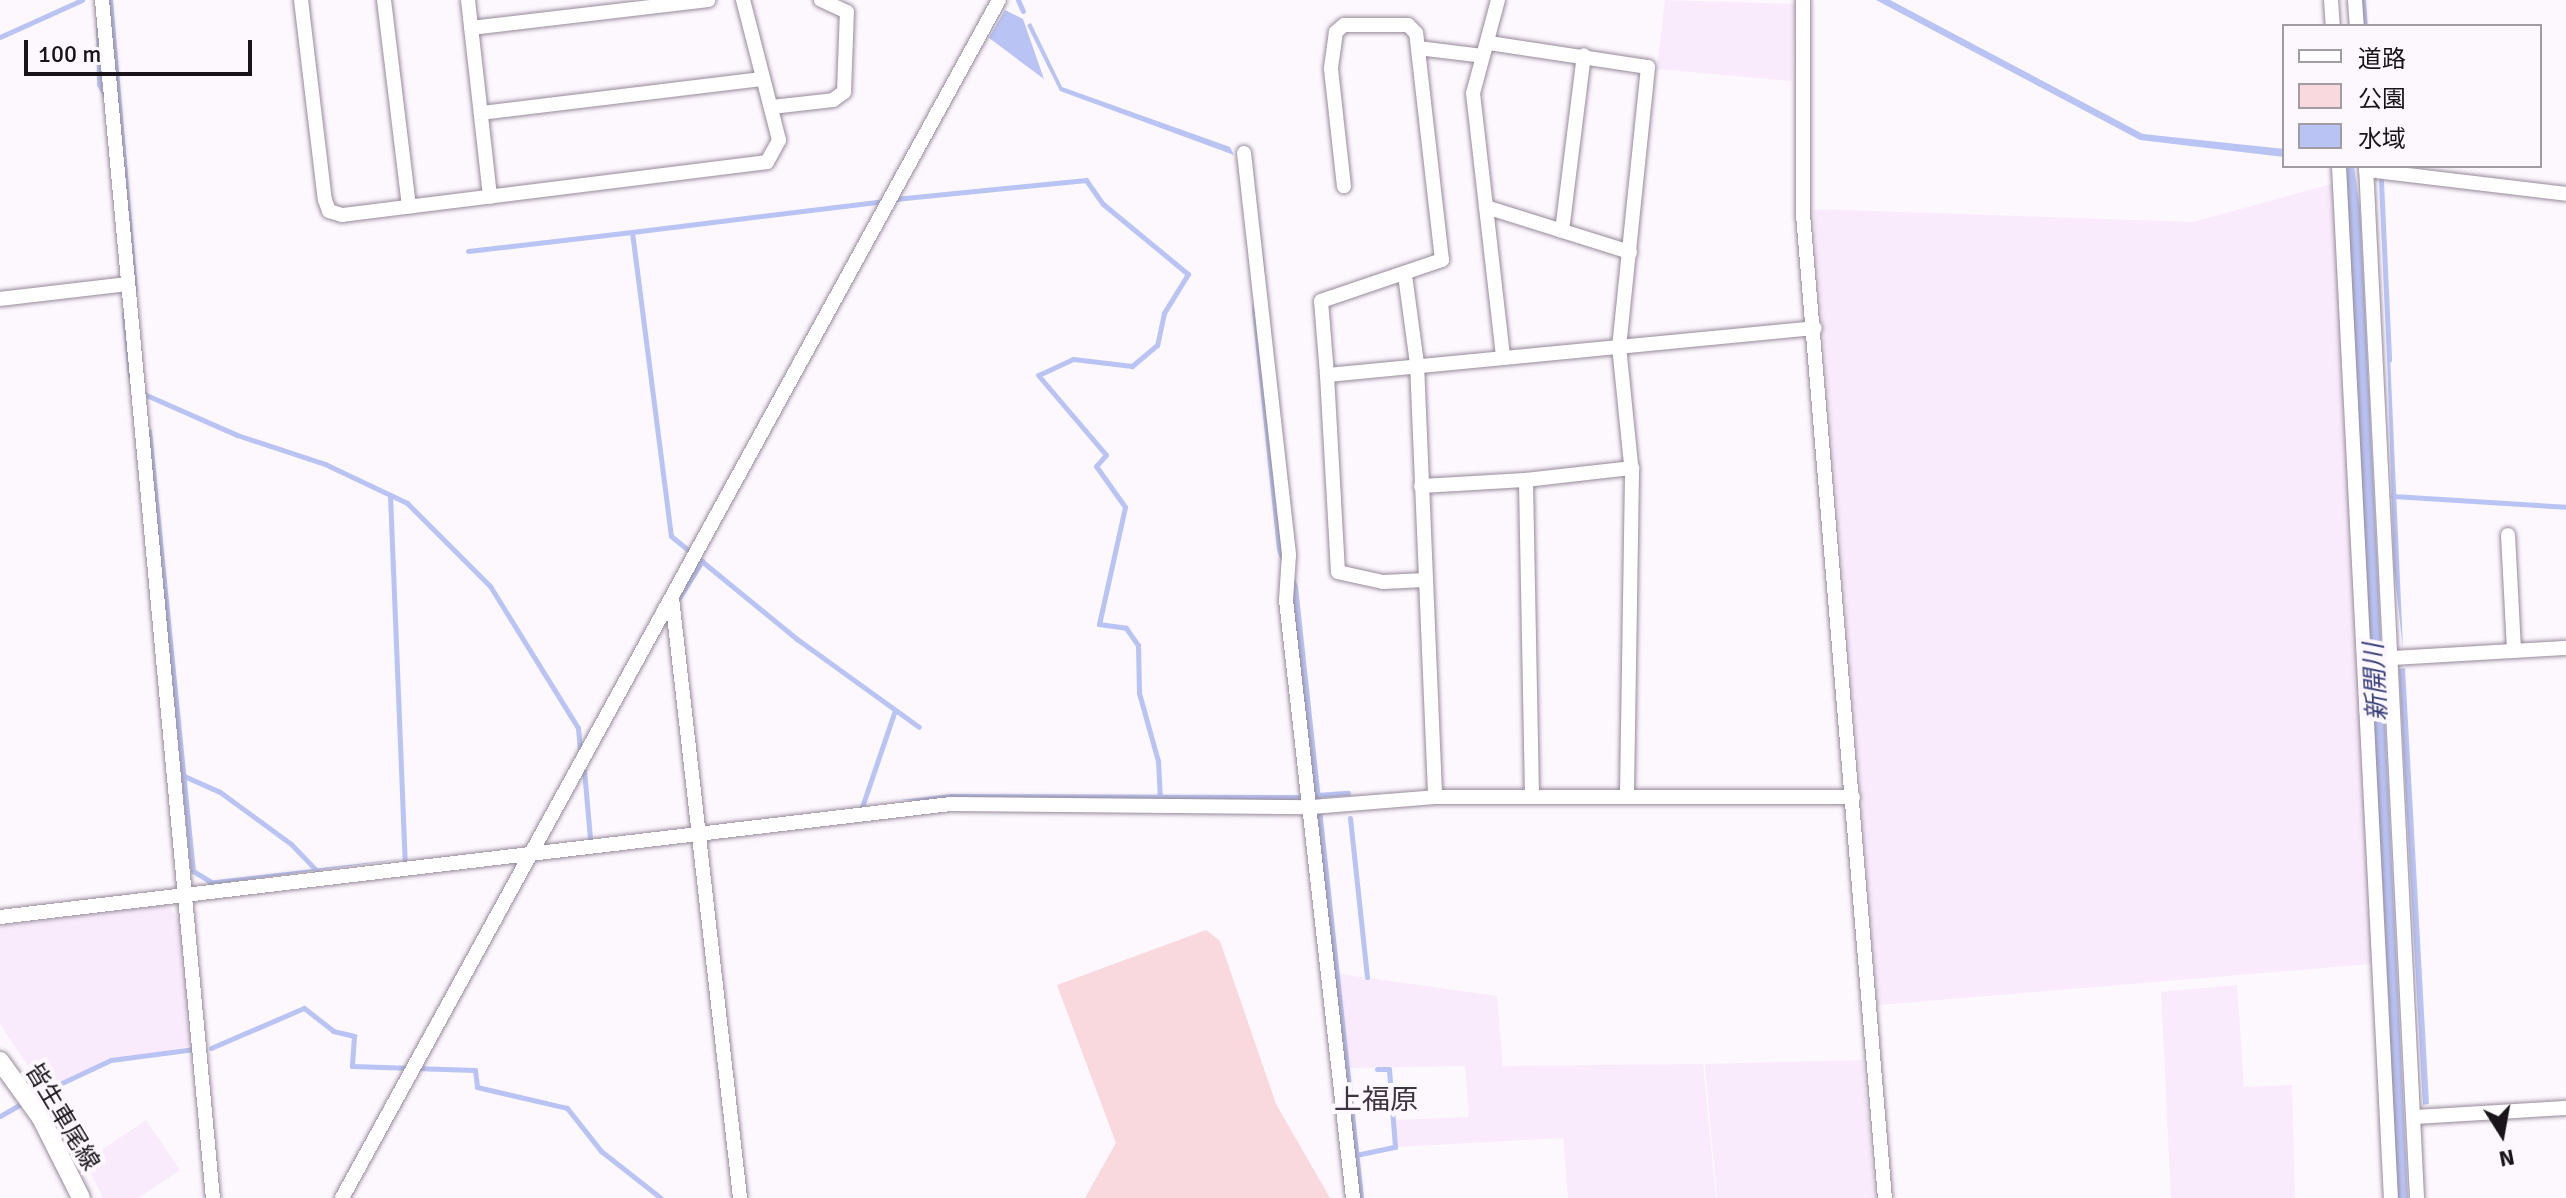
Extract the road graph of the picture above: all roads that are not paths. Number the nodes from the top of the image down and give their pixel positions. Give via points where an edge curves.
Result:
1 (102, 0) edge
2 (301, 0) edge
3 (384, 0) edge
4 (468, 0) edge
5 (708, 0) edge
6 (743, 0) edge
7 (821, 0) edge
8 (999, 0) edge
9 (1498, 0) edge
10 (1803, 0) edge
11 (2331, 0) edge
12 (2355, 0) edge
13 (2333, 24) edge
14 (2357, 24) edge
15 (471, 28) junction
16 (1418, 48) junction
17 (1486, 49) junction
18 (1584, 55) junction
19 (763, 79) junction
20 (772, 107) junction
21 (481, 113) junction
22 (1244, 153) dead end
23 (2355, 172) edge
24 (1344, 186) dead end
25 (2566, 194) edge
26 (490, 197) junction
27 (409, 206) junction
28 (1486, 207) junction
29 (1562, 231) junction
30 (1630, 252) junction
31 (1405, 275) junction
32 (127, 284) junction
33 (0, 299) edge
34 (1815, 328) junction
35 (1619, 346) junction
36 (1503, 357) junction
37 (1417, 364) junction
38 (1327, 375) junction
39 (1632, 468) junction
40 (1526, 480) junction
41 (1421, 486) junction
42 (2508, 535) dead end
43 (1425, 580) junction
44 (672, 598) junction
45 (2566, 648) edge
46 (2514, 651) junction
47 (2391, 658) junction
48 (1627, 794) junction
49 (1532, 795) junction
50 (1435, 797) junction
51 (1853, 797) junction
52 (1313, 803) junction
53 (700, 833) junction
54 (531, 853) junction
55 (186, 895) junction
56 (0, 917) edge
57 (0, 1061) edge
58 (2566, 1108) edge
59 (2414, 1117) junction
60 (81, 1198) edge
61 (213, 1198) edge
62 (342, 1198) edge
63 (740, 1198) edge
64 (1353, 1198) edge
65 (1885, 1198) edge
66 (2391, 1198) edge
67 (2417, 1198) edge

1 - 32 street
2 - 27 street via 327,208 342,215
3 - 27 street
4 - 15 street
5 - 15 street
6 - 19 street
7 - 20 street via 847,12 844,92 833,100
8 - 44 street
9 - 17 street
10 - 34 street via 1800,140
11 - 13 street
12 - 14 street
15 - 21 street
16 - 17 street
16 - 24 street via 1415,30 1403,24 1338,28 1331,69
16 - 31 street via 1442,260
17 - 18 street
17 - 28 street via 1473,93
18 - 29 street
18 - 30 street via 1648,67
19 - 20 street
19 - 21 street
20 - 26 street via 779,140 772,157 760,165
21 - 26 street
22 - 52 street
23 - 25 street
23 - 47 street
23 - 66 street
26 - 27 street
28 - 29 street
28 - 36 street
29 - 30 street
30 - 35 street
31 - 37 street
31 - 38 street via 1321,301
32 - 33 street
32 - 55 street
34 - 35 street
34 - 51 street
35 - 36 street
35 - 39 street
36 - 37 street
37 - 38 street
37 - 41 street
38 - 43 street via 1338,572 1383,582
39 - 40 street
39 - 48 street
40 - 41 street
40 - 49 street
41 - 43 street
42 - 46 street
43 - 50 street
44 - 53 street
44 - 54 street
45 - 46 street
46 - 47 street
47 - 59 street
48 - 49 street
48 - 51 street
49 - 50 street
50 - 52 street
51 - 65 street
52 - 53 street via 951,804
52 - 64 street
53 - 54 street
53 - 63 street
54 - 55 street
54 - 62 street
55 - 56 street
55 - 61 street
57 - 60 main road, 皆生車尾線 via 41,1118
58 - 59 street
59 - 67 street

